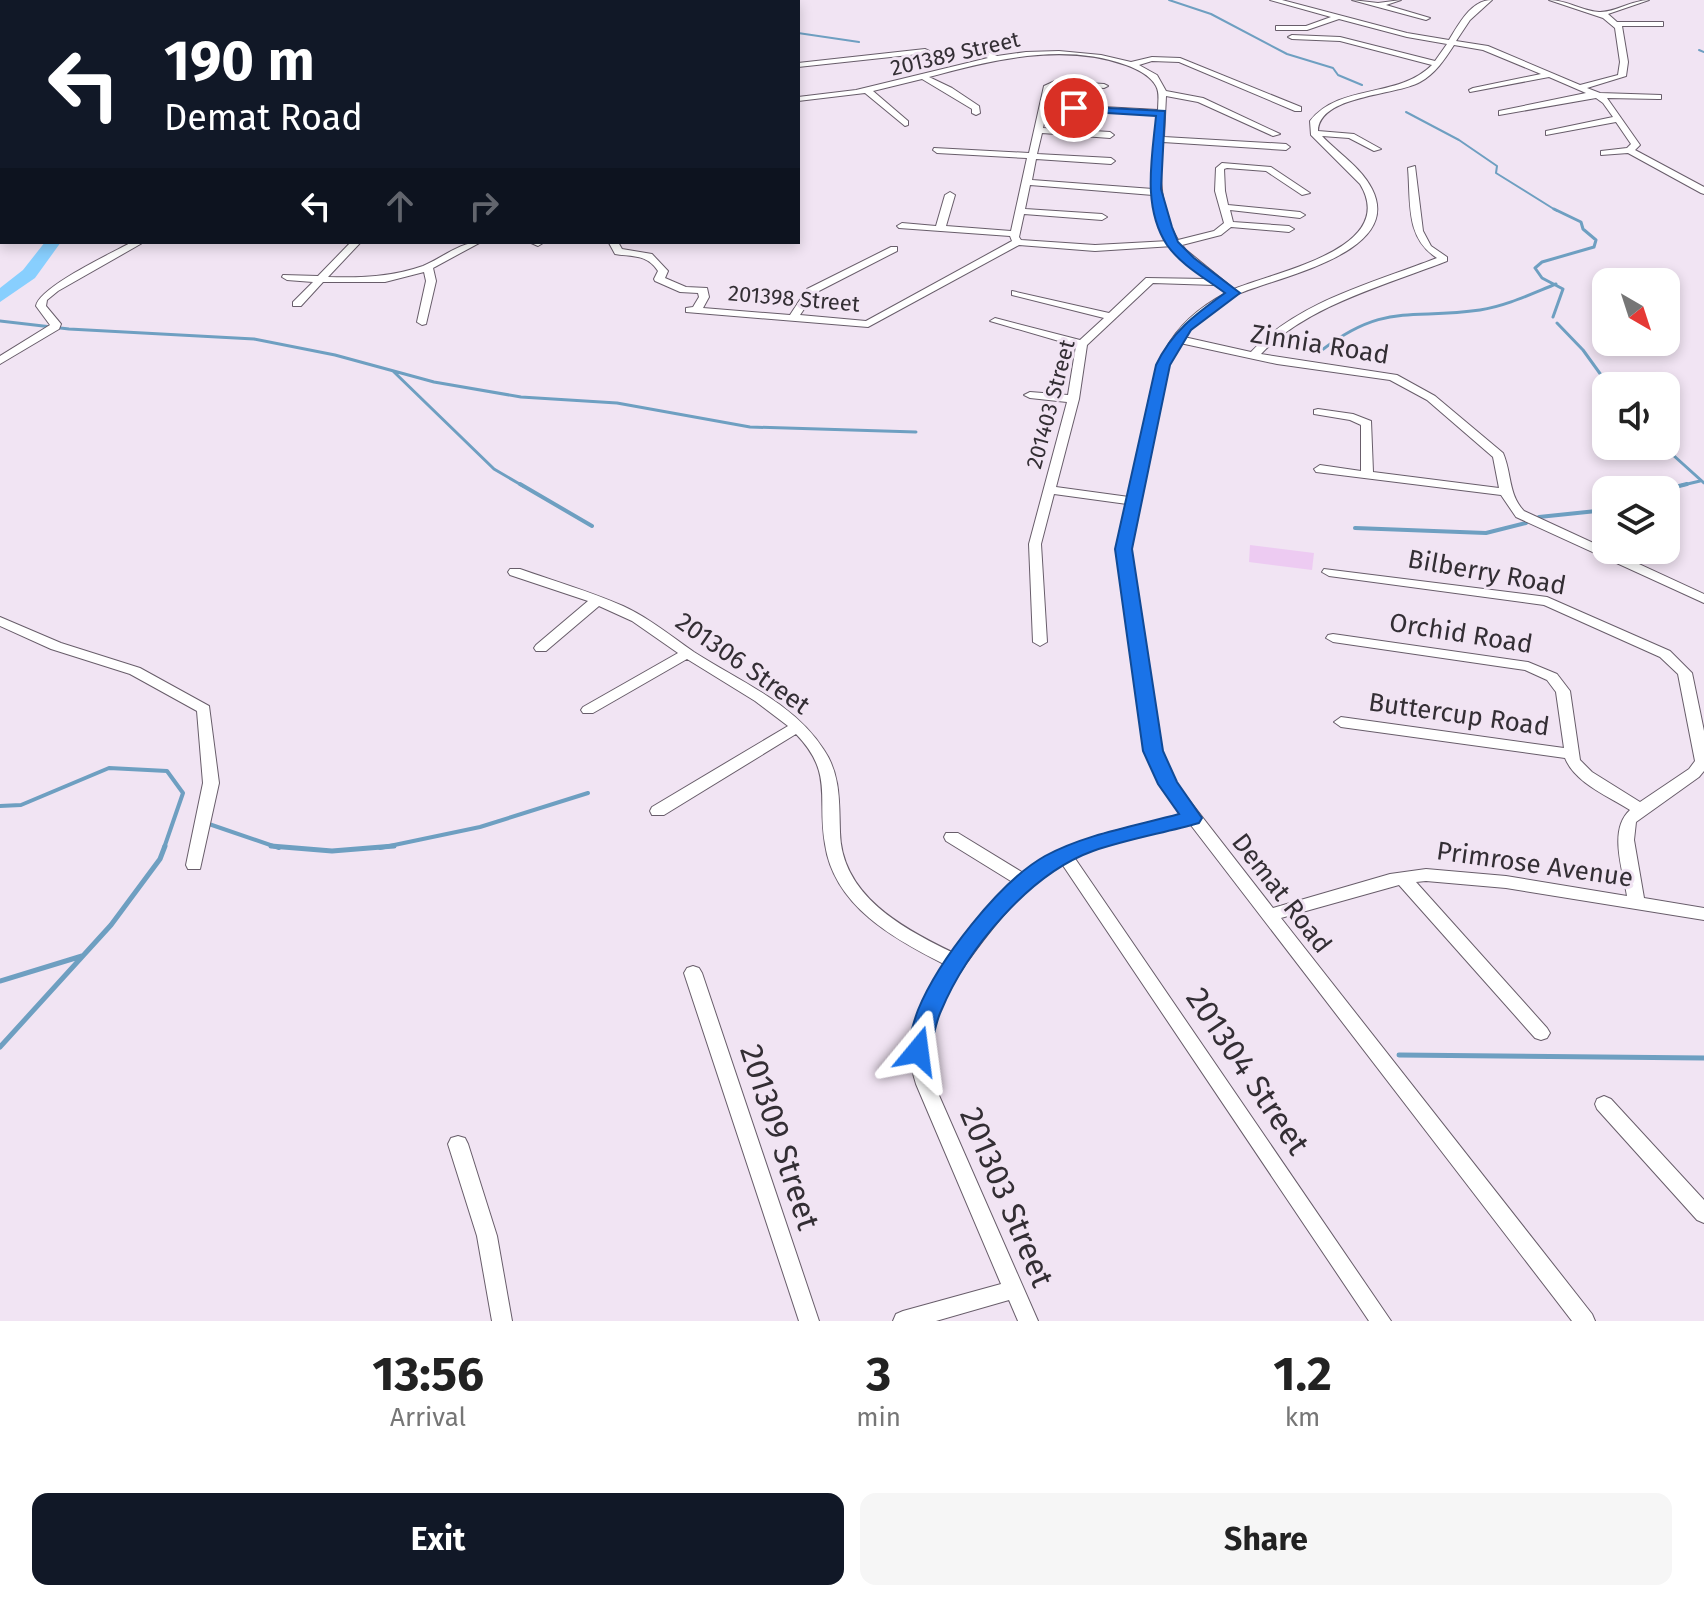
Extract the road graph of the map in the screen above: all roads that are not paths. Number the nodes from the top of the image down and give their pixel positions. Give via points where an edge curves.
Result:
1 (1274, 0) edge
2 (1356, 0) edge
3 (1397, 0) edge
4 (1645, 0) edge
5 (1482, 1) edge
6 (1561, 1) edge
7 (1378, 5) junction
8 (1602, 14) junction
9 (1339, 17) junction
10 (1426, 18) dead end
11 (1618, 24) junction
12 (1660, 24) dead end
13 (1279, 28) dead end
14 (1292, 37) dead end
15 (1451, 42) junction
16 (973, 43) dead end
17 (925, 51) dead end
18 (1150, 55) dead end
19 (1161, 58) junction
20 (998, 59) junction
21 (1436, 64) junction
22 (800, 65) edge
23 (1130, 65) junction
24 (1550, 75) junction
25 (925, 78) junction
26 (1104, 86) dead end
27 (1580, 87) junction
28 (1473, 90) dead end
29 (868, 91) junction
30 (1162, 93) junction
31 (1596, 94) junction
32 (1658, 97) dead end
33 (800, 99) edge
34 (1045, 106) junction
35 (1298, 109) dead end
36 (976, 113) dead end
37 (1161, 113) junction
38 (1502, 113) dead end
39 (1617, 119) junction
40 (905, 123) dead end
41 (1039, 130) junction
42 (1314, 133) junction
43 (1549, 133) dead end
44 (1276, 134) dead end
45 (1110, 135) dead end
46 (1160, 139) junction
47 (1286, 147) dead end
48 (1377, 149) dead end
49 (937, 150) dead end
50 (1629, 150) junction
51 (965, 152) junction
52 (1604, 153) dead end
53 (1033, 156) junction
54 (1111, 161) dead end
55 (960, 165) dead end
56 (1412, 168) dead end
57 (1027, 182) junction
58 (1704, 191) edge
59 (1156, 192) junction
60 (1305, 193) dead end
61 (950, 195) dead end
62 (1224, 207) junction
63 (1020, 211) junction
64 (1300, 215) dead end
65 (1102, 217) dead end
66 (1229, 224) junction
67 (902, 226) dead end
68 (940, 229) junction
69 (1289, 229) dead end
70 (1017, 238) junction
71 (1173, 243) junction
72 (135, 244) edge
73 (354, 244) edge
74 (473, 244) edge
75 (614, 244) edge
76 (616, 244) edge
77 (894, 249) dead end
78 (602, 252) dead end
79 (429, 269) junction
80 (287, 277) dead end
81 (322, 280) junction
82 (1218, 282) junction
83 (1016, 293) dead end
84 (1233, 293) junction
85 (297, 304) dead end
86 (1110, 316) junction
87 (792, 319) junction
88 (995, 321) dead end
89 (422, 322) dead end
90 (1177, 339) junction
91 (1082, 344) junction
92 (1253, 356) junction
93 (0, 361) edge
94 (1030, 395) dead end
95 (1073, 399) junction
96 (1318, 412) dead end
97 (1320, 469) dead end
98 (1367, 474) junction
99 (1048, 490) junction
100 (1504, 492) junction
101 (1134, 501) junction
102 (515, 572) dead end
103 (1329, 572) dead end
104 (1704, 599) edge
105 (597, 601) junction
106 (0, 621) edge
107 (1333, 638) dead end
108 (1040, 642) dead end
109 (541, 648) dead end
110 (688, 653) junction
111 (588, 710) dead end
112 (1341, 722) dead end
113 (797, 727) junction
114 (1571, 754) junction
115 (1640, 809) junction
116 (658, 811) dead end
117 (1192, 818) junction
118 (952, 837) dead end
119 (1064, 855) junction
120 (194, 865) dead end
121 (1402, 877) junction
122 (1024, 881) junction
123 (1637, 903) junction
124 (1704, 914) edge
125 (1269, 915) junction
126 (958, 963) junction
127 (693, 973) dead end
128 (1541, 1033) dead end
129 (1604, 1104) dead end
130 (458, 1144) dead end
131 (1704, 1214) edge
132 (1015, 1289) junction
133 (502, 1321) edge
134 (809, 1321) edge
135 (903, 1321) edge
136 (1028, 1321) edge
137 (1381, 1321) edge
138 (1585, 1321) edge

1 - 9 street
2 - 7 street
3 - 7 street
4 - 8 street
5 - 15 street
6 - 8 street
7 - 10 street
8 - 11 street
9 - 13 street via 1307,28
9 - 15 street
11 - 12 street
11 - 27 street via 1622,76
14 - 21 street via 1346,40
15 - 21 street
15 - 24 street via 1493,51
16 - 20 street
17 - 22 street
18 - 19 street
19 - 23 street
19 - 35 street via 1174,55 1199,62
20 - 23 street, 201389 Street via 1061,53
20 - 25 street, 201389 Street
21 - 42 street via 1410,84 1324,109 1313,121
23 - 30 street, 201389 Street via 1154,76
24 - 27 street
24 - 28 street
25 - 29 street, 201389 Street
25 - 36 street via 976,108
26 - 34 street via 1052,84
27 - 31 street
29 - 33 street, 201389 Street
29 - 40 street
30 - 37 street
30 - 44 street via 1200,100
31 - 32 street
31 - 38 street
31 - 39 street
34 - 37 street
34 - 41 street
37 - 46 street
39 - 43 street
39 - 50 street via 1636,145
41 - 45 street
41 - 53 street
42 - 48 street via 1351,136
42 - 84 street, Demat Road via 1367,188 1372,222 1357,241 1332,256
46 - 47 street
46 - 59 street
49 - 51 street
50 - 52 street
50 - 58 street
51 - 53 street
51 - 55 street
53 - 54 street
53 - 57 street
56 - 92 street via 1421,239 1444,259 1309,312 1273,335
57 - 59 street
57 - 63 street
59 - 71 street
60 - 62 street via 1268,169 1225,165 1220,168
61 - 68 street
62 - 64 street
62 - 66 street
63 - 65 street
63 - 70 street
66 - 69 street
66 - 71 street via 1212,237
67 - 68 street
68 - 70 street
70 - 71 street via 1097,248
70 - 87 street, 201398 Street via 868,324
71 - 82 street
72 - 93 street via 42,299 55,327
73 - 81 street
74 - 79 street
75 - 78 street
76 - 87 street, 201398 Street via 618,252 639,251 657,262 663,271 659,279 684,290 703,290 694,310
77 - 87 street via 805,295
79 - 81 street via 392,279
79 - 89 street
80 - 81 street
81 - 85 street
82 - 84 street
82 - 86 street, 201403 Street via 1150,280
83 - 86 street
84 - 90 street, Demat Road
86 - 91 street, 201403 Street
88 - 91 street
90 - 92 street, Zinnia Road
90 - 101 street, Demat Road via 1160,374
91 - 95 street, 201403 Street
92 - 100 street, Zinnia Road via 1408,383 1499,456
94 - 95 street
95 - 99 street, 201403 Street
96 - 98 street via 1367,423
97 - 98 street
98 - 100 street
99 - 101 street, 201403 Street
99 - 108 street, 201403 Street via 1034,562
100 - 104 street via 1527,518
101 - 117 street, Demat Road via 1124,563 1149,731 1160,770
102 - 105 street, 201306 Street
103 - 115 street, Bilberry Road via 1547,601 1674,660 1685,673 1703,762
105 - 109 street
105 - 110 street, 201306 Street via 627,613
106 - 120 street via 135,671 204,709 211,783
107 - 114 street, Orchid Road via 1539,669 1563,691
110 - 111 street
110 - 113 street, 201306 Street
112 - 114 street, Buttercup Road
113 - 116 street
113 - 126 street, 201306 Street via 826,766 833,790 832,845 855,892 892,927
114 - 115 street via 1587,776
115 - 123 street via 1628,820 1625,832
117 - 119 street, 201303 Street
117 - 125 street, Demat Road
118 - 122 street
119 - 122 street, 201303 Street
119 - 137 street, 201304 Street
121 - 123 street, Primrose Avenue via 1444,875
121 - 125 street, Primrose Avenue
121 - 128 street
122 - 126 street, 201303 Street
123 - 124 street, Primrose Avenue
125 - 138 street, Demat Road
126 - 132 street, 201303 Street via 930,1010 918,1063
127 - 134 street, 201309 Street
129 - 131 street
130 - 133 street via 487,1236
132 - 135 street
132 - 136 street, 201303 Street

